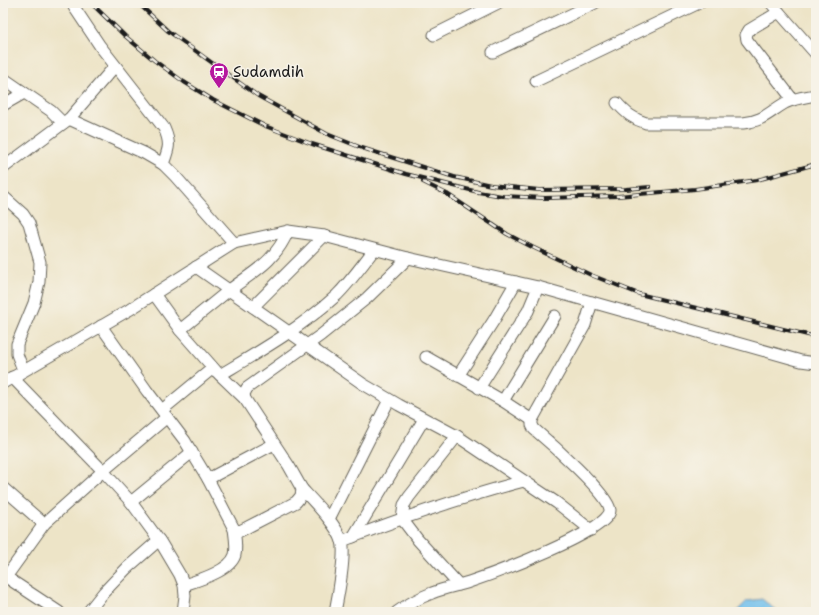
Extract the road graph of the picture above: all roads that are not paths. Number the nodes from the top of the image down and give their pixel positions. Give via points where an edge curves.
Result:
1 (73, 3) edge
2 (498, 3) edge
3 (595, 3) edge
4 (699, 3) edge
5 (771, 3) edge
6 (779, 12) junction
7 (434, 36) dead end
8 (493, 52) dead end
9 (816, 54) edge
10 (115, 66) junction
11 (3, 78) edge
12 (536, 81) dead end
13 (24, 93) junction
14 (816, 95) edge
15 (793, 100) junction
16 (617, 104) dead end
17 (3, 105) edge
18 (66, 121) junction
19 (163, 164) junction
20 (3, 168) edge
21 (3, 196) edge
22 (288, 231) junction
23 (324, 236) junction
24 (234, 243) junction
25 (374, 250) junction
26 (408, 258) junction
27 (196, 267) junction
28 (516, 282) junction
29 (538, 287) junction
30 (229, 290) junction
31 (154, 294) junction
32 (592, 302) junction
33 (252, 307) junction
34 (555, 316) dead end
35 (101, 326) junction
36 (180, 330) junction
37 (289, 332) junction
38 (307, 345) junction
39 (426, 357) dead end
40 (816, 363) edge
41 (23, 370) junction
42 (216, 371) junction
43 (458, 376) junction
44 (8, 380) edge
45 (479, 388) junction
46 (245, 399) junction
47 (389, 400) junction
48 (503, 402) junction
49 (164, 413) junction
50 (424, 418) junction
51 (532, 420) junction
52 (457, 436) junction
53 (274, 444) junction
54 (192, 452) junction
55 (103, 470) junction
56 (208, 479) junction
57 (524, 481) junction
58 (3, 488) edge
59 (302, 489) junction
60 (131, 502) junction
61 (329, 519) junction
62 (402, 519) junction
63 (44, 524) junction
64 (234, 529) junction
65 (591, 530) junction
66 (348, 539) junction
67 (159, 540) junction
68 (4, 576) edge
69 (184, 585) junction
70 (459, 585) junction
71 (59, 612) edge
72 (88, 612) edge
73 (183, 612) edge
74 (335, 612) edge
75 (397, 612) edge

1 - 10 street
2 - 7 street
3 - 8 street
4 - 12 street
5 - 6 street
6 - 9 street
6 - 15 street via 746,35 747,40
10 - 18 street
10 - 19 street via 164,128 169,139 169,148
11 - 13 street
13 - 17 street
13 - 18 street
14 - 15 street
15 - 16 street via 763,118 743,123 646,123 626,114
18 - 19 street via 144,153
18 - 20 street
19 - 24 street
21 - 41 street via 29,223 40,262 34,303 17,344 17,354
22 - 23 street
22 - 24 street
22 - 30 street via 272,258
23 - 25 street
23 - 33 street
24 - 27 street
25 - 26 street
25 - 37 street via 336,295
26 - 28 street
26 - 38 street via 367,298
27 - 30 street
27 - 31 street
28 - 29 street
28 - 43 street
29 - 32 street
29 - 45 street via 528,311
30 - 33 street
30 - 36 street
31 - 35 street
31 - 36 street
32 - 40 street via 800,361
32 - 51 street via 585,325
33 - 37 street
34 - 48 street
35 - 41 street
35 - 49 street
36 - 42 street
37 - 38 street
37 - 42 street
38 - 46 street via 247,388
38 - 47 street
39 - 43 street
41 - 44 street
42 - 46 street
42 - 49 street
43 - 45 street
44 - 55 street
45 - 48 street
46 - 53 street
47 - 50 street
47 - 61 street
48 - 51 street
49 - 54 street
49 - 55 street
50 - 52 street
50 - 66 street
51 - 65 street via 534,429 590,481 608,504 608,514
52 - 57 street
52 - 62 street via 404,505
53 - 56 street
53 - 59 street
54 - 56 street
54 - 60 street
55 - 60 street
55 - 63 street
56 - 64 street
57 - 62 street
57 - 65 street
58 - 63 street
59 - 61 street
59 - 64 street via 302,496 296,502 240,531
60 - 67 street
61 - 66 street
62 - 66 street
62 - 70 street
63 - 68 street
64 - 69 street via 236,546 232,561 224,568
65 - 70 street via 571,541
66 - 74 street via 343,553
67 - 69 street
67 - 72 street via 127,568
68 - 71 street
69 - 73 street
70 - 75 street via 432,592 410,602

